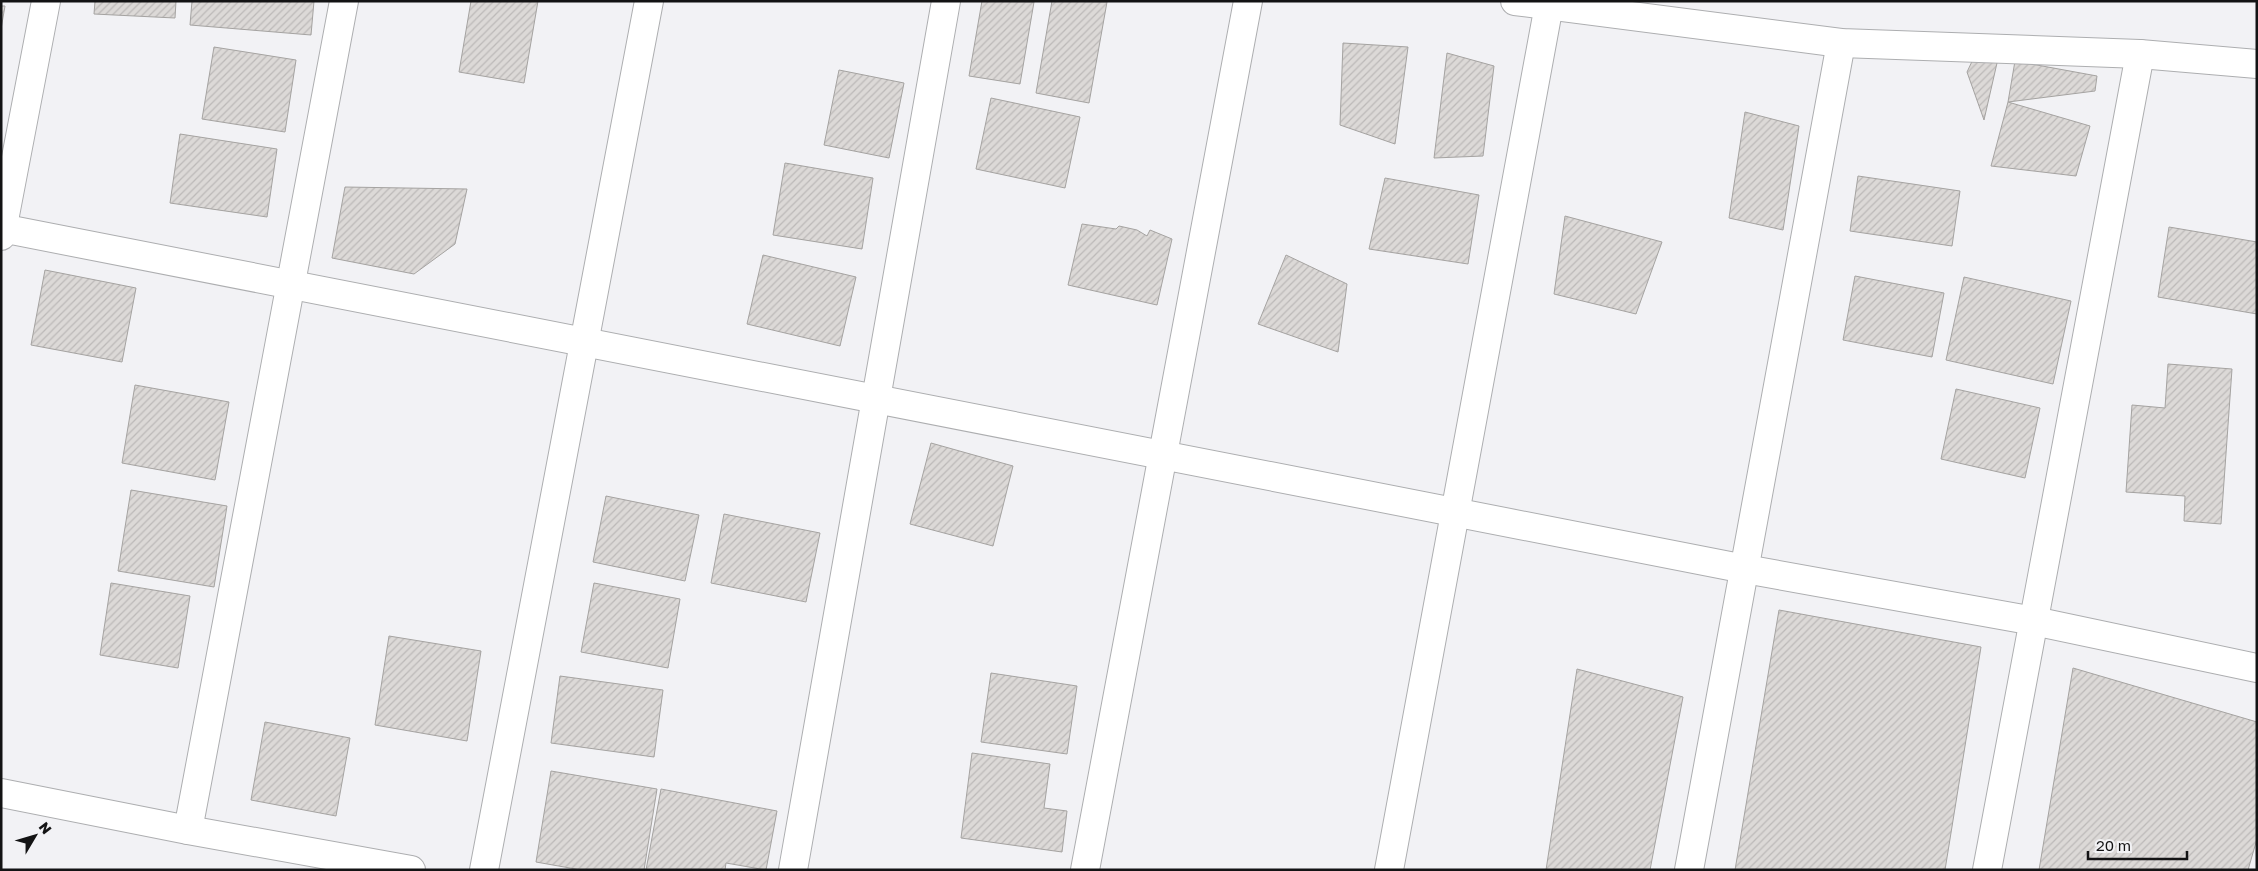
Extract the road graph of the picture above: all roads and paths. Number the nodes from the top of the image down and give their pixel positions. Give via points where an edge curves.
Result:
1 (46, 1) edge
2 (344, 1) edge
3 (649, 1) edge
4 (946, 1) edge
5 (1248, 1) edge
6 (1515, 1) edge
7 (1549, 5) junction
8 (1841, 43) junction
9 (2140, 54) junction
10 (2257, 64) edge
11 (2, 231) edge
12 (290, 286) junction
13 (584, 341) junction
14 (876, 400) junction
15 (1163, 455) junction
16 (1456, 511) junction
17 (1745, 569) junction
18 (2034, 621) junction
19 (2257, 668) edge
20 (1, 793) edge
21 (188, 830) junction
22 (321, 862) edge
23 (411, 870) edge
24 (484, 870) edge
25 (793, 870) edge
26 (1085, 870) edge
27 (1389, 870) edge
28 (1689, 870) edge
29 (1986, 870) edge

1 - 11 street
2 - 12 street
3 - 13 street
4 - 14 street
5 - 15 street
6 - 7 street
7 - 8 street
7 - 16 street
8 - 9 street
8 - 17 street
9 - 10 street
9 - 18 street
11 - 12 street
12 - 13 street
12 - 21 street
13 - 14 street
13 - 24 street
14 - 15 street
14 - 25 street
15 - 16 street
15 - 26 street
16 - 17 street
16 - 27 street
17 - 18 street
17 - 28 street
18 - 19 street
18 - 29 street
20 - 21 street
21 - 22 street
22 - 23 street

